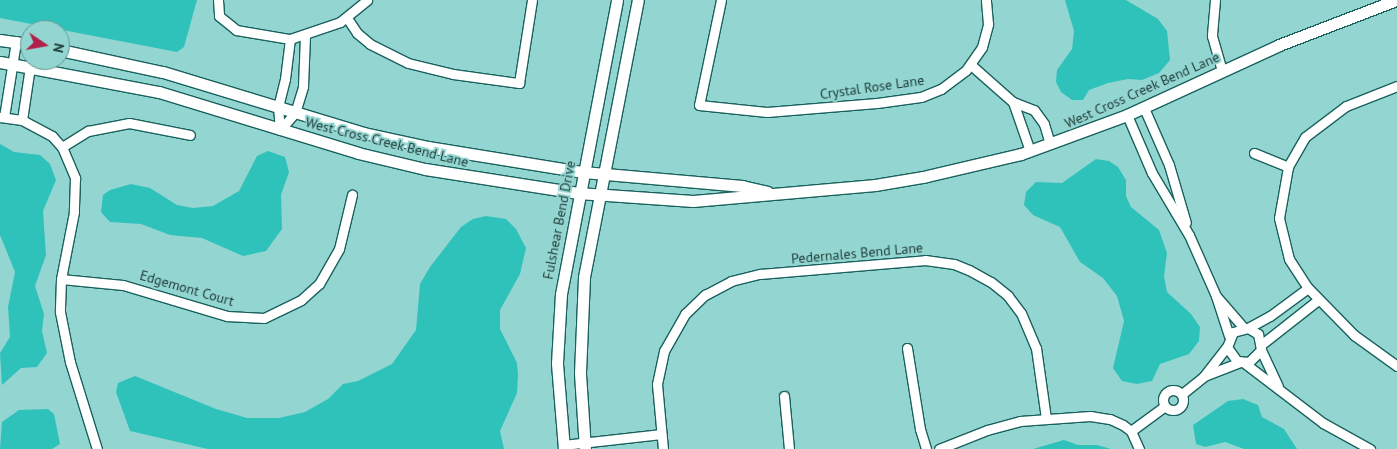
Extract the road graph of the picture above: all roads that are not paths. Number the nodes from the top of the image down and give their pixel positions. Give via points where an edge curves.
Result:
1 (218, 0) edge
2 (367, 0) edge
3 (532, 0) edge
4 (617, 0) edge
5 (638, 0) edge
6 (720, 0) edge
7 (986, 0) edge
8 (1215, 0) edge
9 (1396, 0) edge
10 (347, 18) junction
11 (305, 36) junction
12 (290, 39) junction
13 (0, 40) edge
14 (16, 42) junction
15 (20, 43) edge
16 (70, 52) edge
17 (0, 62) edge
18 (13, 64) junction
19 (20, 64) edge
20 (971, 65) junction
21 (30, 70) edge
22 (62, 70) edge
23 (1222, 72) junction
24 (1397, 86) edge
25 (1013, 102) junction
26 (278, 108) junction
27 (1144, 108) junction
28 (295, 113) junction
29 (1127, 116) junction
30 (2, 117) edge
31 (22, 120) junction
32 (280, 130) junction
33 (190, 135) dead end
34 (1050, 144) junction
35 (62, 147) junction
36 (1030, 151) junction
37 (1254, 153) dead end
38 (1288, 167) junction
39 (583, 172) junction
40 (603, 174) junction
41 (578, 193) junction
42 (773, 194) junction
43 (352, 195) dead end
44 (599, 195) junction
45 (1190, 235) junction
46 (61, 279) junction
47 (1308, 288) junction
48 (1216, 296) junction
49 (1318, 300) junction
50 (1246, 328) junction
51 (1229, 336) junction
52 (1227, 347) junction
53 (1261, 347) junction
54 (907, 348) dead end
55 (1242, 362) junction
56 (1397, 366) edge
57 (1204, 376) junction
58 (1279, 388) junction
59 (1182, 394) junction
60 (784, 396) dead end
61 (1165, 406) junction
62 (1046, 418) junction
63 (1131, 431) junction
64 (661, 434) junction
65 (585, 446) edge
66 (563, 447) edge
67 (97, 449) edge
68 (663, 449) edge
69 (789, 449) edge
70 (926, 449) edge
71 (939, 449) edge
72 (1139, 449) edge
73 (1370, 449) edge

1 - 12 street via 219,16 236,30
2 - 10 street
3 - 10 street via 519,83 453,74 408,62 370,44
4 - 39 main road, Fulshear Bend Drive
5 - 40 main road
6 - 20 street, Crystal Rose Lane via 699,105 775,112 912,98 942,89
7 - 20 street, Crystal Rose Lane via 987,33
8 - 23 street via 1212,36
9 - 23 main road, West Cross Creek Bend Lane via 1279,45
10 - 11 street
11 - 12 street
11 - 28 street via 303,86
12 - 26 street via 286,79
13 - 14 main road
14 - 15 main road
14 - 18 street
16 - 26 main road, West Cross Creek Bend Lane via 163,72
17 - 18 main road, West Cross Creek Bend Lane
18 - 19 main road, West Cross Creek Bend Lane
18 - 30 street
20 - 25 street
21 - 31 street
22 - 32 main road, West Cross Creek Bend Lane via 159,92
23 - 27 main road, West Cross Creek Bend Lane
24 - 38 street via 1330,115 1305,137
25 - 34 street via 1026,104 1040,116
25 - 36 street
26 - 28 main road, West Cross Creek Bend Lane
26 - 32 street
27 - 29 main road, West Cross Creek Bend Lane
27 - 45 street via 1169,165
28 - 32 street
28 - 39 main road, West Cross Creek Bend Lane via 428,147
29 - 34 main road, West Cross Creek Bend Lane
29 - 45 street via 1152,173
30 - 31 street
31 - 35 street via 46,132
32 - 41 main road, West Cross Creek Bend Lane via 426,169
33 - 35 street via 129,123 88,131
34 - 36 main road, West Cross Creek Bend Lane
35 - 46 street via 70,163 76,194
36 - 42 main road, West Cross Creek Bend Lane via 923,177
37 - 38 street
38 - 47 street via 1280,202 1282,238 1289,258
39 - 40 main road, West Cross Creek Bend Lane
39 - 41 main road, Fulshear Bend Drive
40 - 42 main road, West Cross Creek Bend Lane via 742,186
40 - 44 main road
41 - 44 main road, West Cross Creek Bend Lane
41 - 66 main road, Fulshear Bend Drive via 559,316 558,390
42 - 44 main road, West Cross Creek Bend Lane via 693,202
43 - 46 street, Edgemont Court via 339,248 318,284 301,300 264,318 217,314 123,284
44 - 65 main road via 582,297 580,373
45 - 48 street
46 - 67 street via 64,336
47 - 49 street
47 - 50 street
48 - 50 street
48 - 51 street
49 - 53 street
49 - 56 street via 1354,335
50 - 51 street
50 - 53 street via 1258,334
51 - 52 street
52 - 55 street via 1232,358
52 - 57 street
53 - 55 street via 1254,359
53 - 58 street
54 - 70 street via 918,420
55 - 57 street
55 - 58 street
57 - 59 street
58 - 73 street via 1323,423
59 - 61 street via 1183,401 1178,409
59 - 61 street via 1172,389 1166,392 1162,399
60 - 69 street
61 - 63 street
62 - 63 street via 1100,416
62 - 64 street, Pedernales Bend Lane via 1036,348 1021,313 991,282 954,264 925,260 745,277 705,295 678,325 660,368
62 - 71 street via 987,430
63 - 72 street
64 - 65 street
64 - 68 street, Pedernales Bend Lane
65 - 66 street

